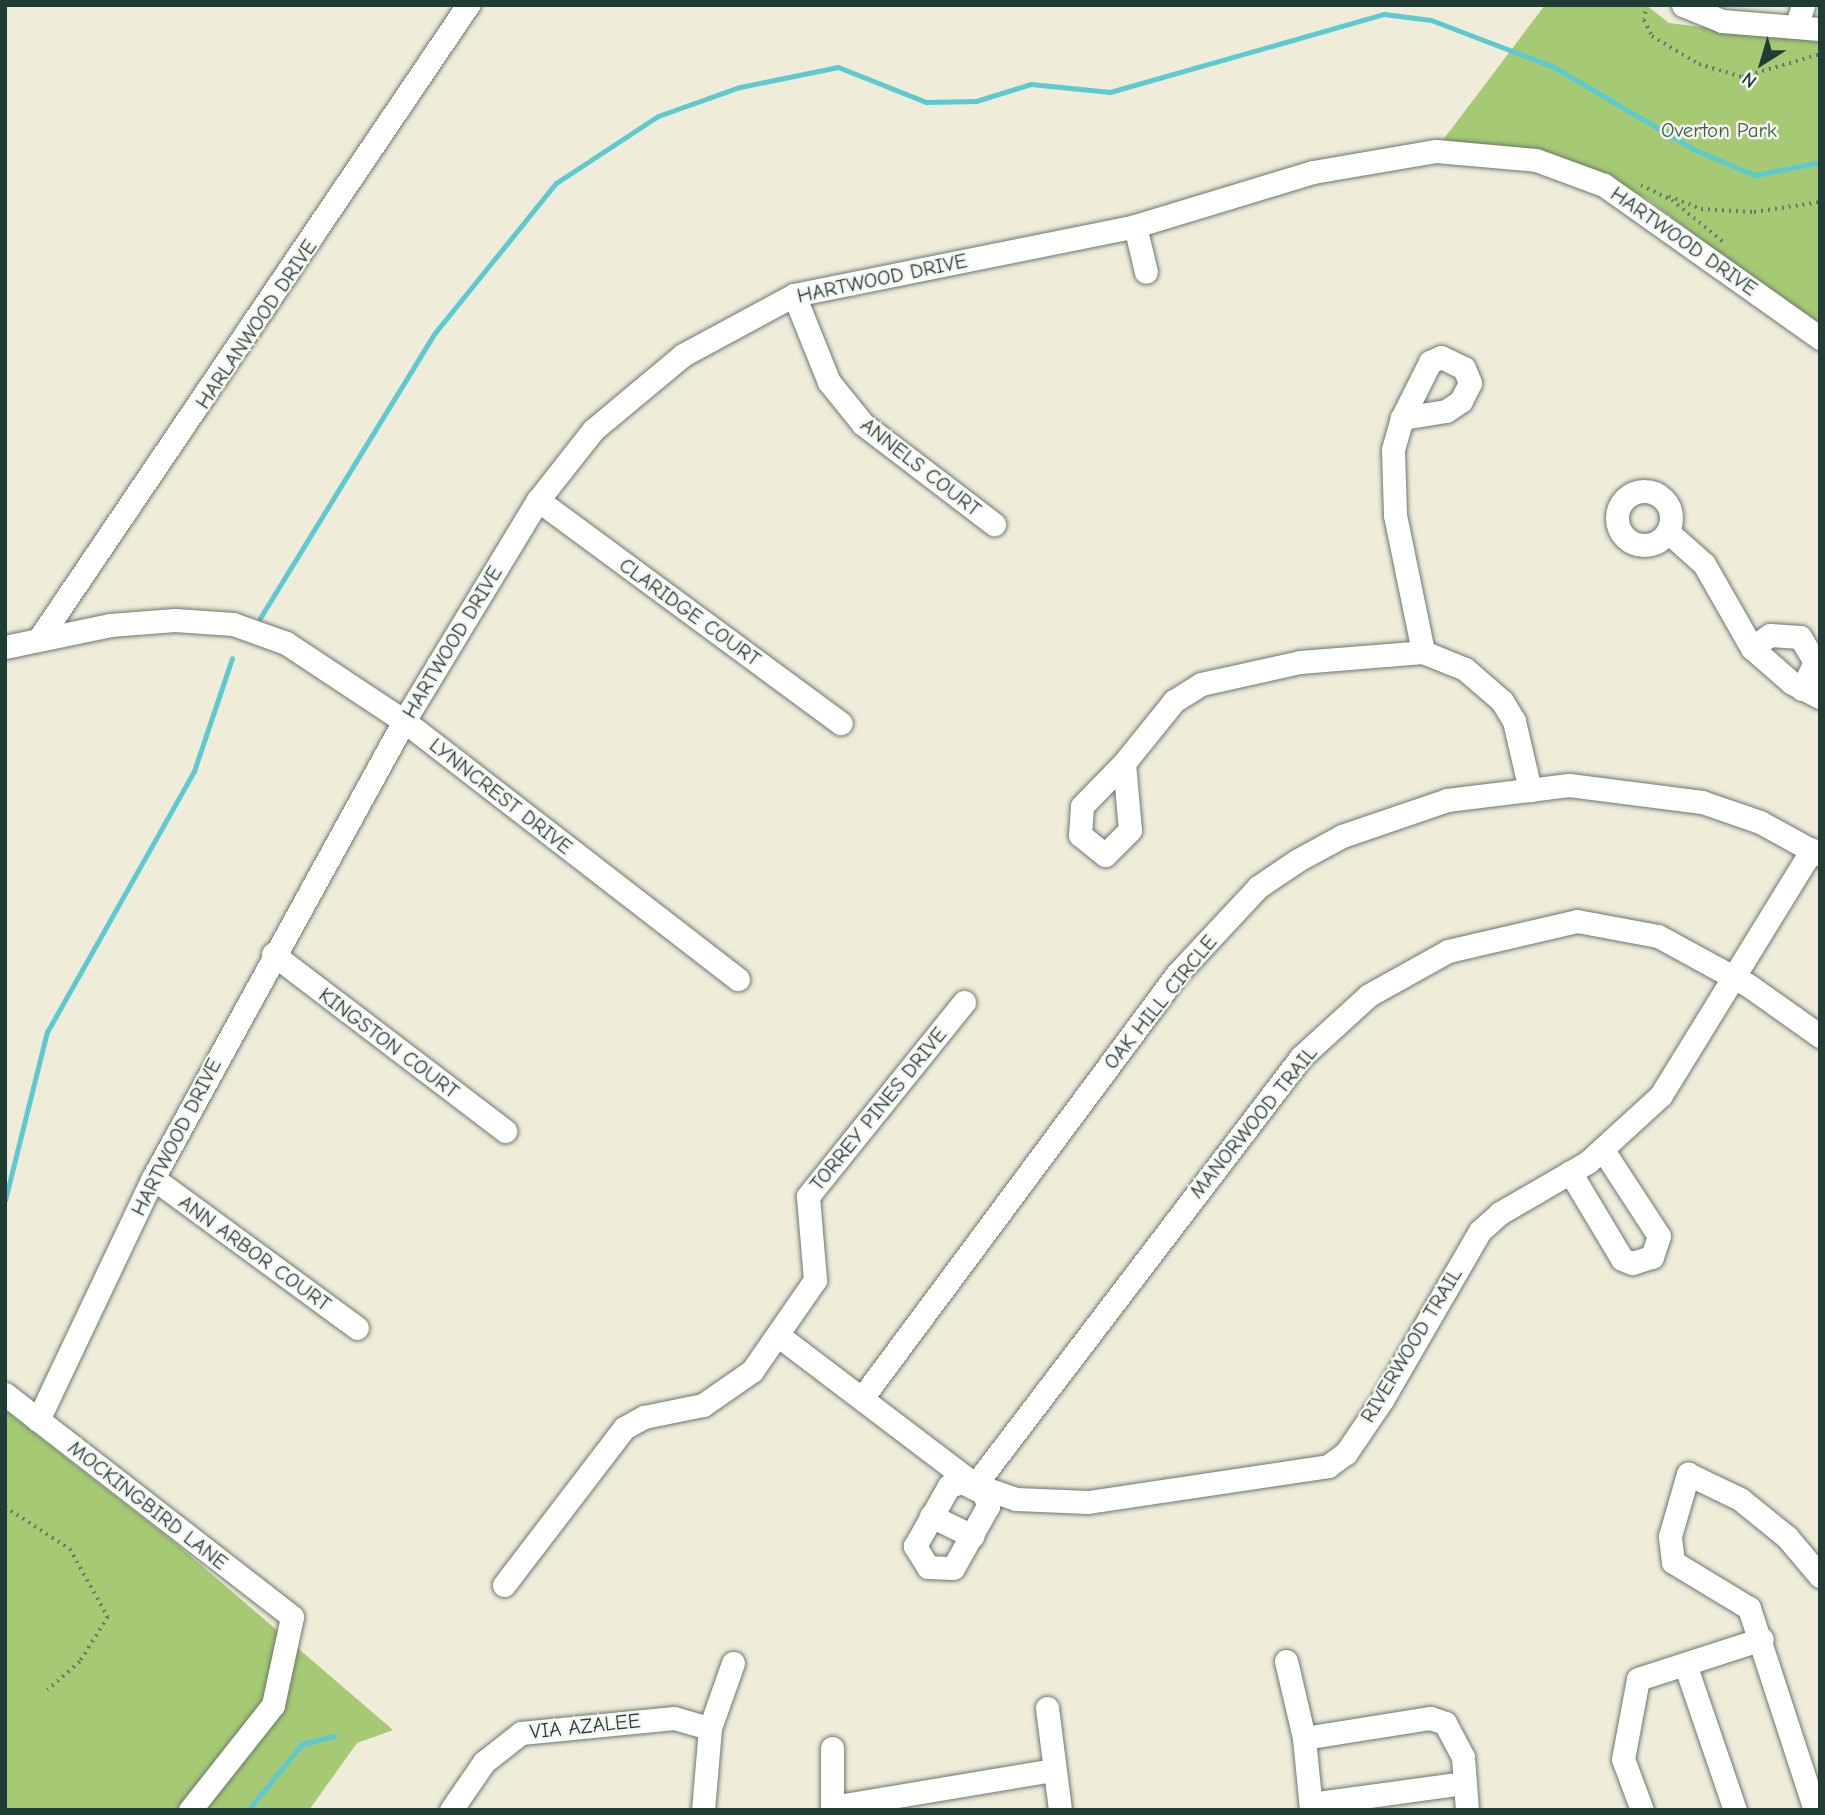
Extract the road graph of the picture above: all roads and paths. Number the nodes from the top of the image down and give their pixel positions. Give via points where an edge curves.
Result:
1 (468, 5) edge
2 (1647, 5) edge
3 (1684, 5) edge
4 (1804, 5) edge
5 (1796, 27) junction
6 (1820, 29) edge
7 (1820, 54) edge
8 (1654, 190) dead end
9 (1820, 202) edge
10 (1135, 226) junction
11 (1146, 272) dead end
12 (794, 295) junction
13 (1820, 338) edge
14 (1402, 418) dead end
15 (538, 500) junction
16 (994, 524) dead end
17 (1668, 532) dead end
18 (39, 639) junction
19 (5, 647) edge
20 (1752, 648) junction
21 (1423, 652) junction
22 (1811, 693) edge
23 (404, 721) junction
24 (841, 723) dead end
25 (1124, 763) dead end
26 (1530, 790) junction
27 (1816, 852) edge
28 (273, 954) junction
29 (1734, 978) junction
30 (738, 979) dead end
31 (964, 1002) dead end
32 (1820, 1036) edge
33 (505, 1131) dead end
34 (1603, 1150) junction
35 (1570, 1172) junction
36 (153, 1178) junction
37 (357, 1328) dead end
38 (779, 1336) junction
39 (5, 1394) edge
40 (862, 1398) junction
41 (38, 1420) junction
42 (975, 1485) junction
43 (5, 1507) edge
44 (931, 1516) junction
45 (972, 1536) junction
46 (1820, 1576) edge
47 (504, 1585) dead end
48 (1762, 1639) junction
49 (1286, 1661) dead end
50 (733, 1663) dead end
51 (1685, 1664) junction
52 (48, 1690) dead end
53 (1047, 1708) dead end
54 (710, 1728) junction
55 (1304, 1738) junction
56 (832, 1748) dead end
57 (1053, 1770) junction
58 (1465, 1783) junction
59 (1815, 1796) edge
60 (1311, 1807) edge
61 (832, 1808) edge
62 (190, 1810) edge
63 (451, 1810) edge
64 (703, 1810) edge
65 (1060, 1810) edge
66 (1467, 1810) edge
67 (1642, 1810) edge
68 (1735, 1810) edge

1 - 18 street, HARLANWOOD DRIVE
2 - 7 path via 1644,20 1652,36 1699,64 1742,77
3 - 5 street via 1722,21
4 - 5 street
5 - 6 street
8 - 9 path via 1701,209 1754,212
10 - 11 street
10 - 12 street, HARTWOOD DRIVE
10 - 13 street, HARTWOOD DRIVE via 1392,155 1436,150 1536,160 1632,198
12 - 15 street, HARTWOOD DRIVE via 728,328 647,383 593,430
12 - 16 street, ANNELS COURT via 829,382 863,424
14 - 21 street via 1393,450 1395,515
15 - 23 street, HARTWOOD DRIVE
15 - 24 street, CLARIDGE COURT
17 - 20 street via 1704,564
18 - 19 street, LYNNCREST DRIVE
18 - 23 street, LYNNCREST DRIVE via 175,620 233,624 286,643
20 - 22 street
20 - 22 street via 1770,635 1800,637 1815,662
21 - 25 street via 1300,662 1200,684 1174,701
21 - 26 street via 1465,668 1502,701 1514,721
23 - 28 street, HARTWOOD DRIVE
23 - 30 street, LYNNCREST DRIVE
26 - 27 street, OAK HILL CIRCLE via 1569,785 1702,802
26 - 40 street, OAK HILL CIRCLE via 1447,800 1342,836 1258,887 1177,974
27 - 29 street, RIVERWOOD TRAIL
28 - 33 street, KINGSTON COURT
28 - 36 street, HARTWOOD DRIVE
29 - 32 street, MANORWOOD TRAIL
29 - 34 street, RIVERWOOD TRAIL via 1661,1095
29 - 42 street, MANORWOOD TRAIL via 1658,936 1577,921 1448,951 1369,995 1301,1057
31 - 38 street, TORREY PINES DRIVE via 808,1196 815,1280
34 - 35 street, RIVERWOOD TRAIL
34 - 35 street via 1659,1236 1652,1257 1632,1264 1622,1259
35 - 42 street, RIVERWOOD TRAIL via 1480,1231 1382,1400 1346,1453 1328,1466 1056,1505
36 - 37 street, ANN ARBOR COURT
36 - 41 street, HARTWOOD DRIVE
38 - 40 street
38 - 47 street, TORREY PINES DRIVE via 752,1371 718,1397 624,1428
39 - 41 street, MOCKINGBIRD LANE
40 - 42 street, RIVERWOOD TRAIL
41 - 62 street, MOCKINGBIRD LANE via 292,1617 273,1705
42 - 44 street via 953,1483
42 - 45 street via 988,1506
43 - 52 path via 70,1549 108,1617 80,1662
44 - 45 street
44 - 45 street via 915,1546 929,1567 953,1568
46 - 48 street via 1787,1537 1740,1499 1688,1474 1670,1536 1673,1562 1749,1608
48 - 51 street
48 - 59 street
49 - 55 street
50 - 54 street
51 - 67 street via 1638,1679 1623,1759
51 - 68 street
53 - 57 street
54 - 63 street, VIA AZALEE via 660,1718 521,1733 484,1762
54 - 64 street
55 - 58 street via 1430,1718 1445,1723 1456,1737
55 - 60 street
56 - 61 street
57 - 61 street
57 - 65 street
58 - 60 street
58 - 66 street

